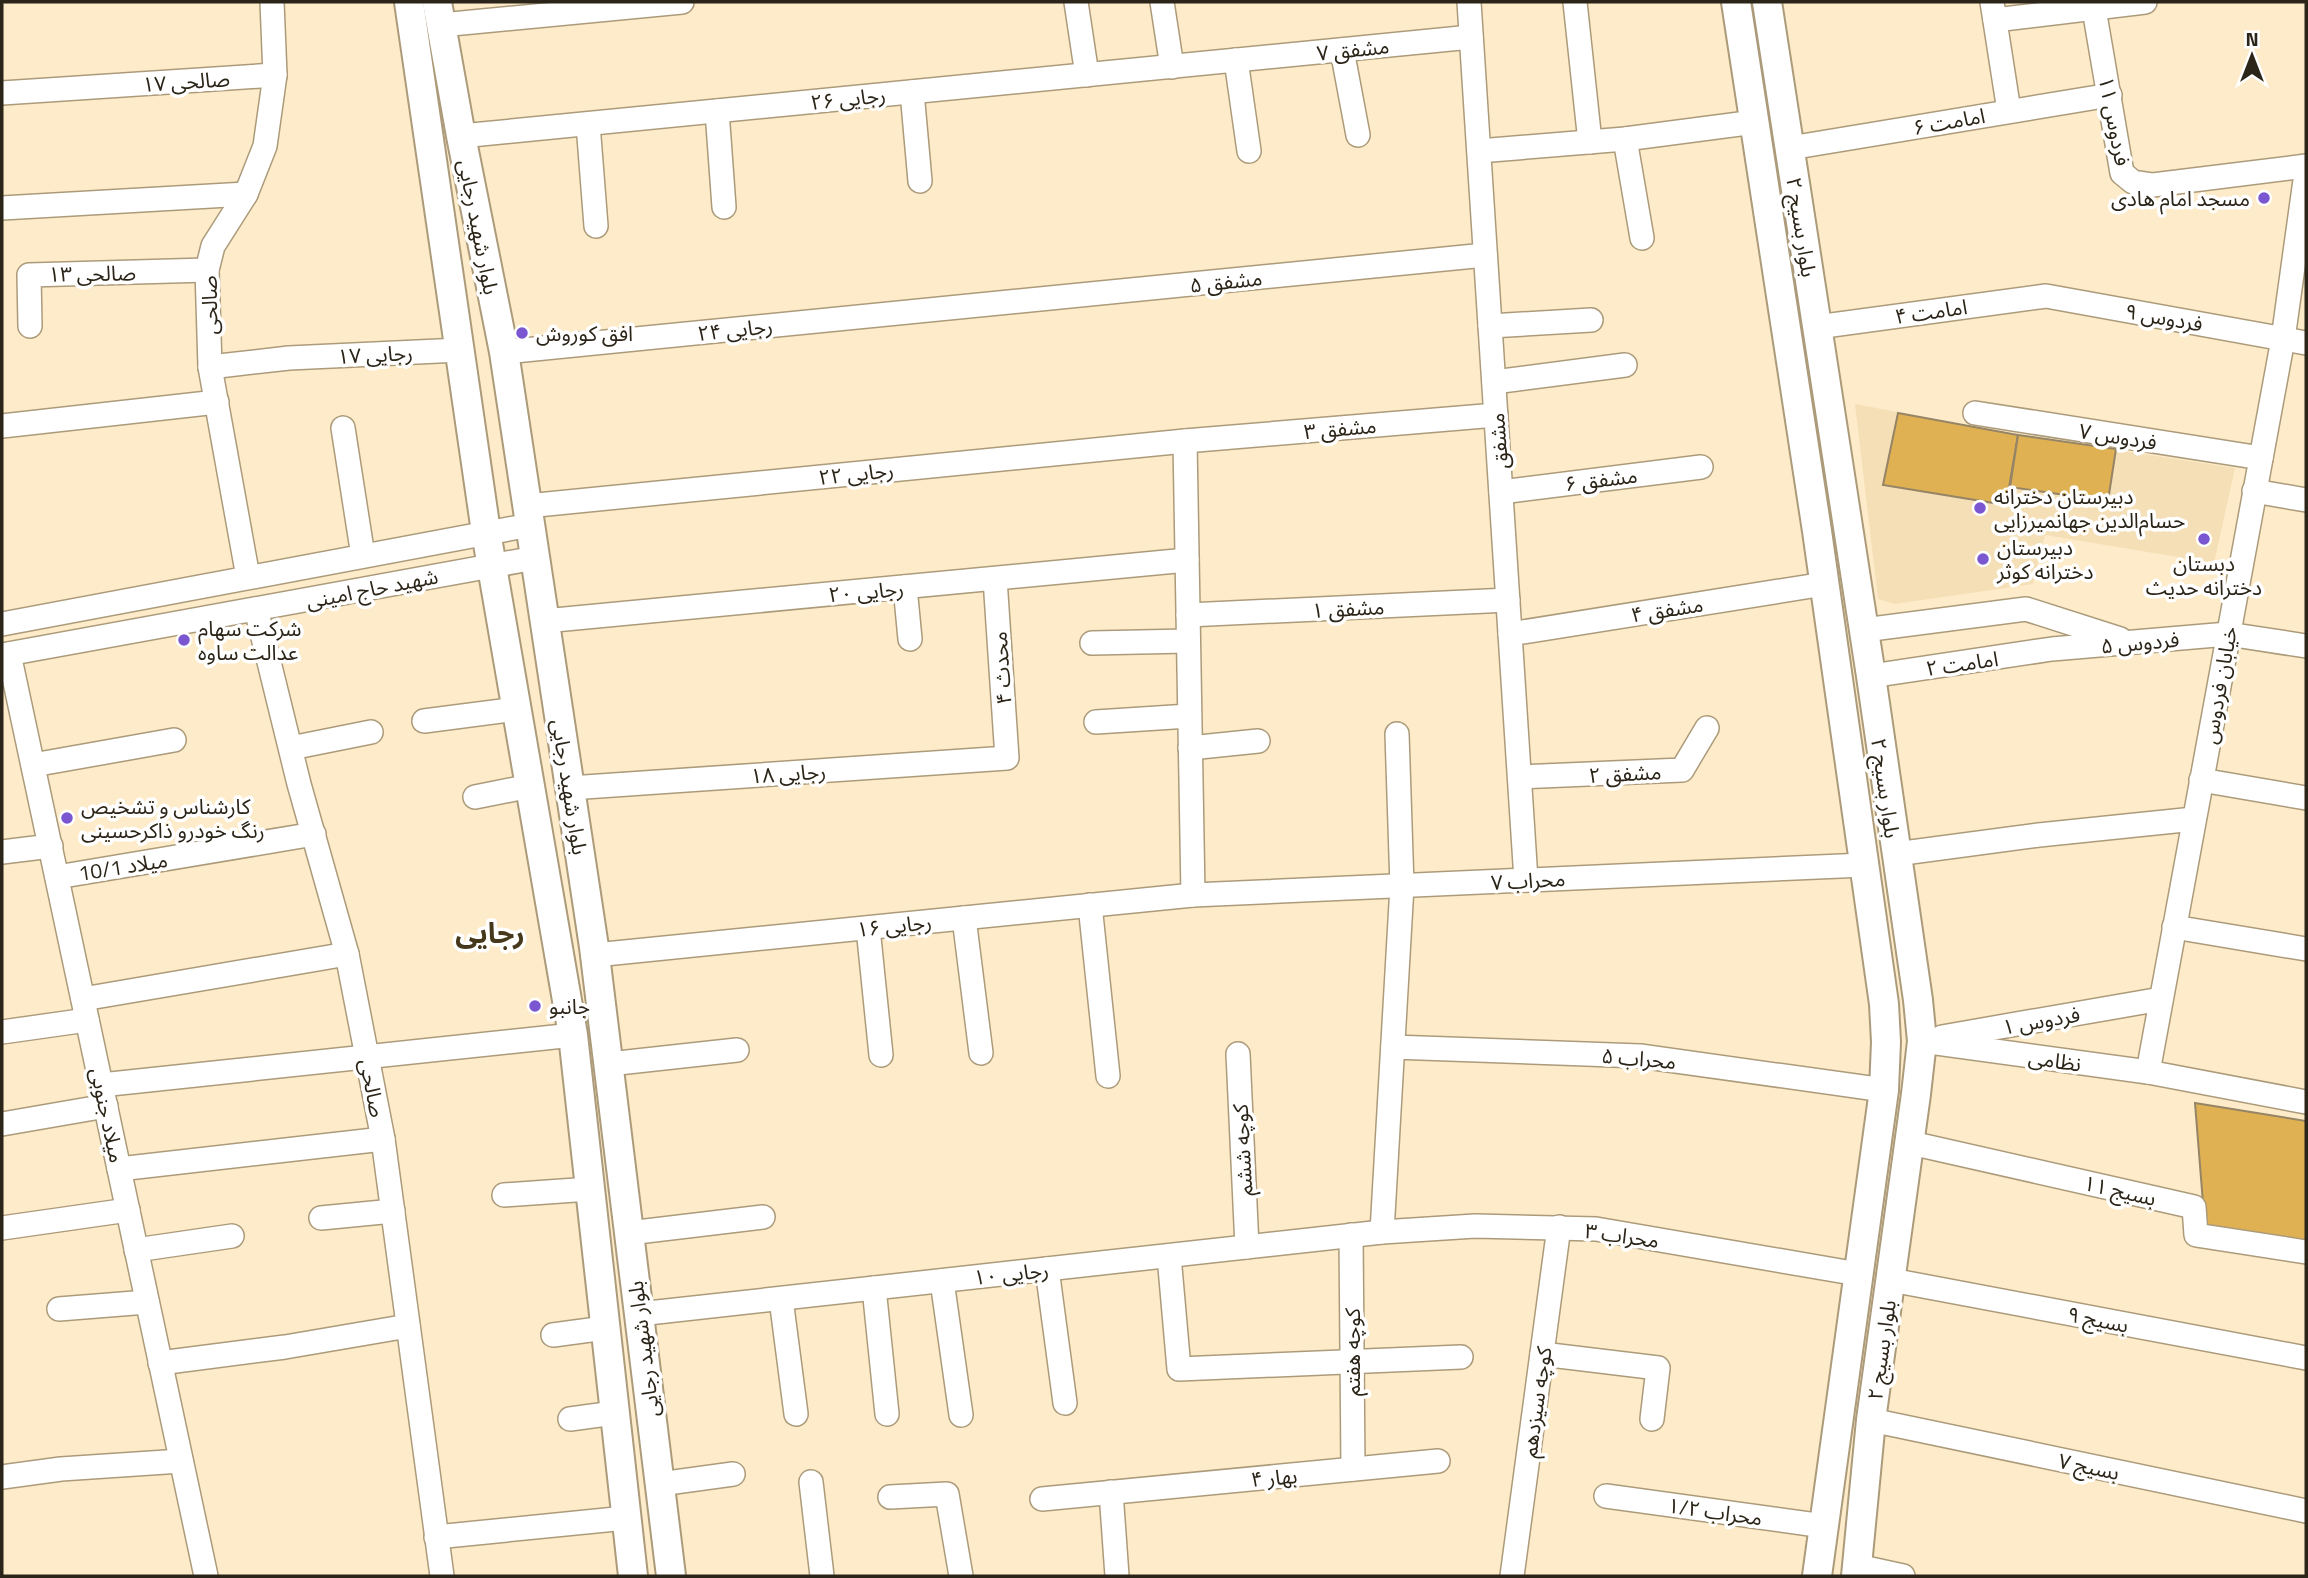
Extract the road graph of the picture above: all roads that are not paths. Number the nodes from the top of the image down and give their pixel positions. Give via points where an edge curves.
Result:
1 (272, 2) edge
2 (408, 2) edge
3 (682, 2) edge
4 (1076, 2) edge
5 (1162, 2) edge
6 (1469, 2) edge
7 (1575, 2) edge
8 (1736, 2) edge
9 (1767, 2) edge
10 (2145, 2) edge
11 (2094, 9) junction
12 (1994, 11) edge
13 (439, 14) edge
14 (1471, 37) junction
15 (1342, 50) junction
16 (1236, 60) junction
17 (1171, 67) junction
18 (275, 75) junction
19 (1087, 75) junction
20 (912, 92) junction
21 (2, 93) edge
22 (2110, 95) junction
23 (717, 111) junction
24 (2009, 111) junction
25 (1755, 122) junction
26 (588, 124) junction
27 (1358, 135) dead end
28 (460, 136) junction
29 (1625, 139) junction
30 (1590, 142) junction
31 (1790, 148) junction
32 (1249, 151) dead end
33 (1479, 151) junction
34 (2306, 177) edge
35 (920, 181) dead end
36 (246, 194) junction
37 (1797, 196) junction
38 (1766, 201) junction
39 (724, 207) dead end
40 (2, 208) edge
41 (596, 226) dead end
42 (1642, 239) dead end
43 (1485, 255) junction
44 (207, 270) junction
45 (2046, 296) joint
46 (966, 306) joint
47 (1591, 320) dead end
48 (1490, 326) junction
49 (30, 327) dead end
50 (1817, 327) junction
51 (2283, 338) junction
52 (2306, 343) edge
53 (460, 349) junction
54 (504, 352) junction
55 (1625, 365) dead end
56 (210, 367) junction
57 (1494, 382) junction
58 (217, 402) junction
59 (1975, 413) dead end
60 (1496, 415) junction
61 (2, 426) edge
62 (343, 428) dead end
63 (1185, 440) junction
64 (2261, 458) junction
65 (1701, 467) dead end
66 (2255, 491) junction
67 (1501, 492) junction
68 (2306, 500) edge
69 (528, 516) junction
70 (486, 533) junction
71 (430, 544) junction
72 (363, 556) junction
73 (535, 558) junction
74 (1187, 560) junction
75 (492, 565) junction
76 (435, 576) junction
77 (248, 577) junction
78 (995, 579) junction
79 (1824, 584) junction
80 (905, 587) junction
81 (1508, 600) junction
82 (256, 609) junction
83 (1188, 615) junction
84 (544, 621) junction
85 (2, 624) edge
86 (1864, 630) junction
87 (1510, 634) junction
88 (2228, 635) junction
89 (910, 639) dead end
90 (1188, 641) junction
91 (1092, 643) dead end
92 (2131, 643) junction
93 (2306, 646) edge
94 (2052, 649) joint
95 (6, 655) edge
96 (1871, 676) junction
97 (517, 709) junction
98 (1189, 716) junction
99 (424, 721) dead end
100 (1096, 722) dead end
101 (1707, 728) dead end
102 (371, 732) dead end
103 (1397, 734) dead end
104 (174, 740) dead end
105 (1258, 741) dead end
106 (290, 748) junction
107 (1190, 748) junction
108 (1007, 758) joint
109 (33, 765) junction
110 (1520, 777) junction
111 (2201, 780) junction
112 (530, 786) junction
113 (570, 788) junction
114 (475, 797) dead end
115 (2306, 798) edge
116 (2194, 819) junction
117 (314, 834) junction
118 (51, 846) junction
119 (2, 852) edge
120 (1896, 854) junction
121 (1864, 865) junction
122 (57, 877) junction
123 (1526, 880) junction
124 (1402, 886) junction
125 (1193, 895) junction
126 (1090, 905) junction
127 (964, 918) junction
128 (2174, 927) junction
129 (868, 928) junction
130 (2301, 948) edge
131 (348, 954) junction
132 (595, 955) junction
133 (2161, 999) junction
134 (85, 1010) junction
135 (2, 1032) edge
136 (573, 1035) junction
137 (1922, 1041) junction
138 (1886, 1042) junction
139 (1393, 1047) junction
140 (737, 1050) dead end
141 (981, 1053) dead end
142 (1238, 1054) dead end
143 (367, 1055) junction
144 (881, 1055) dead end
145 (608, 1064) junction
146 (2148, 1072) junction
147 (1108, 1076) dead end
148 (1884, 1090) junction
149 (103, 1096) junction
150 (2306, 1102) edge
151 (2, 1124) edge
152 (383, 1139) junction
153 (1911, 1143) junction
154 (119, 1169) junction
155 (590, 1189) junction
156 (504, 1195) dead end
157 (128, 1210) junction
158 (393, 1211) junction
159 (763, 1217) dead end
160 (321, 1218) dead end
161 (9, 1227) edge
162 (1559, 1227) junction
163 (1382, 1232) junction
164 (629, 1233) junction
165 (232, 1236) dead end
166 (1351, 1236) junction
167 (1247, 1247) junction
168 (136, 1250) junction
169 (2306, 1252) edge
170 (1169, 1256) junction
171 (1047, 1269) junction
172 (1858, 1274) junction
173 (1891, 1280) junction
174 (942, 1281) junction
175 (874, 1288) junction
176 (781, 1299) junction
177 (147, 1302) junction
178 (59, 1309) dead end
179 (639, 1314) junction
180 (408, 1326) junction
181 (605, 1328) junction
182 (554, 1335) dead end
183 (1542, 1354) junction
184 (1461, 1357) dead end
185 (2306, 1359) edge
186 (1352, 1360) junction
187 (160, 1363) junction
188 (1065, 1403) dead end
189 (614, 1413) junction
190 (887, 1413) dead end
191 (796, 1415) dead end
192 (961, 1415) dead end
193 (570, 1419) dead end
194 (1653, 1419) dead end
195 (1871, 1420) junction
196 (181, 1461) junction
197 (1438, 1461) dead end
198 (1353, 1469) junction
199 (733, 1474) dead end
200 (2, 1477) edge
201 (811, 1482) dead end
202 (660, 1484) junction
203 (1111, 1492) junction
204 (1606, 1496) dead end
205 (890, 1497) dead end
206 (1042, 1499) dead end
207 (2306, 1511) edge
208 (626, 1518) junction
209 (1824, 1526) junction
210 (436, 1537) junction
211 (1856, 1571) edge
212 (204, 1576) edge
213 (442, 1576) edge
214 (633, 1576) edge
215 (671, 1576) edge
216 (822, 1576) edge
217 (961, 1576) edge
218 (1118, 1576) edge
219 (1512, 1576) edge
220 (1817, 1576) edge
221 (1903, 1576) edge

1 - 18 street, صالحی
2 - 53 main road, بلوار شهید رجایی
3 - 13 street
4 - 19 street
5 - 17 street
6 - 14 street, مشفق
7 - 30 street
8 - 25 main road, بلوار بسیج ۲
9 - 31 main road, بلوار بسیج ۲
10 - 11 street
11 - 12 street
11 - 22 street, فردوس ۱۱
12 - 24 street
13 - 28 main road, بلوار شهید رجایی
14 - 15 street, مشفق ۷
14 - 33 street, مشفق
15 - 16 street, مشفق ۷
15 - 27 street
16 - 17 street, رجایی ۲۶
16 - 32 street
17 - 19 street, رجایی ۲۶
18 - 21 street, صالحی ۱۷
18 - 36 street, صالحی via 265,146
19 - 20 street, رجایی ۲۶
20 - 23 street, رجایی ۲۶
20 - 35 street
22 - 24 street, امامت ۶
22 - 34 street, فردوس ۱۱ via 2122,173 2133,182 2153,186
23 - 26 street, رجایی ۲۶
23 - 39 street
24 - 31 street, امامت ۶
25 - 29 street
25 - 38 main road, بلوار بسیج ۲
26 - 28 street, رجایی ۲۶
26 - 41 street
28 - 54 main road, بلوار شهید رجایی
29 - 30 street
29 - 42 street
30 - 33 street
31 - 37 main road, بلوار بسیج ۲
33 - 43 street, مشفق
34 - 51 street, خیابان فردوس
36 - 40 street
36 - 44 street, صالحی via 213,246
37 - 38 street
37 - 50 main road, بلوار بسیج ۲
38 - 79 main road, بلوار بسیج ۲
43 - 46 street, مشفق ۵
43 - 48 street, مشفق
44 - 49 street, صالحی ۱۳ via 29,275
44 - 56 street, صالحی
45 - 50 street, امامت ۴
45 - 51 street, فردوس ۹
46 - 54 street, رجایی ۲۴
47 - 48 street
48 - 57 street, مشفق
50 - 86 main road, بلوار بسیج ۲
51 - 52 street, فردوس ۹
51 - 64 street, خیابان فردوس
53 - 56 street, رجایی ۱۷
53 - 70 main road, بلوار شهید رجایی
54 - 69 main road, بلوار شهید رجایی
55 - 57 street
56 - 58 street, صالحی
57 - 60 street, مشفق
58 - 61 street
58 - 77 street, صالحی
59 - 64 street, فردوس ۷
60 - 63 street, مشفق ۳
60 - 67 street, مشفق
62 - 72 street
63 - 69 street, رجایی ۲۲
63 - 74 street
64 - 66 street, خیابان فردوس
65 - 67 street, مشفق ۶
66 - 68 street
66 - 88 street, خیابان فردوس
67 - 81 street, مشفق
69 - 70 street, شهید حاج امینی
69 - 73 main road, بلوار شهید رجایی
70 - 71 street, شهید حاج امینی
70 - 75 main road, بلوار شهید رجایی
71 - 72 street, شهید حاج امینی
71 - 76 street via 443,558
72 - 77 street, شهید حاج امینی
73 - 75 street, شهید حاج امینی
73 - 84 main road, بلوار شهید رجایی
74 - 78 street, رجایی ۲۰
74 - 83 street
75 - 76 street, شهید حاج امینی
75 - 97 main road, بلوار شهید رجایی
76 - 82 street, شهید حاج امینی
77 - 85 street, شهید حاج امینی
78 - 80 street, رجایی ۲۰
78 - 108 street, محدث ۴
79 - 87 street, مشفق ۴
79 - 121 main road, بلوار بسیج ۲
80 - 84 street, رجایی ۲۰
80 - 89 street
81 - 83 street, مشفق ۱
81 - 87 street, مشفق
82 - 95 street, شهید حاج امینی
82 - 106 street, صالحی
83 - 90 street
84 - 113 main road, بلوار شهید رجایی
86 - 92 street via 2026,609
86 - 96 main road, بلوار بسیج ۲
87 - 110 street, مشفق
88 - 92 street, فردوس ۵
88 - 93 street, فردوس ۵
88 - 111 street, خیابان فردوس
90 - 91 street
90 - 98 street
92 - 94 street, فردوس ۵
94 - 96 street, امامت ۲
95 - 109 street, میلاد جنوبی
96 - 120 main road, بلوار بسیج ۲
97 - 99 street
97 - 112 main road, بلوار شهید رجایی
98 - 100 street
98 - 107 street
101 - 110 street, مشفق ۲ via 1682,770
102 - 106 street
103 - 124 street
104 - 109 street
105 - 107 street
106 - 117 street, صالحی
107 - 125 street
108 - 113 street, رجایی ۱۸
109 - 118 street, میلاد جنوبی
110 - 123 street, مشفق
111 - 115 street
111 - 116 street, خیابان فردوس
112 - 114 street
112 - 136 main road, بلوار شهید رجایی
113 - 132 main road, بلوار شهید رجایی
116 - 120 street
116 - 128 street, خیابان فردوس
117 - 122 street, میلاد 10/1
117 - 131 street, صالحی
118 - 119 street
118 - 122 street, میلاد جنوبی
120 - 137 main road, بلوار بسیج ۲
121 - 123 street, محراب ۷
121 - 138 main road, بلوار بسیج ۲
122 - 134 street, میلاد جنوبی
123 - 124 street, محراب ۷
124 - 125 street, محراب ۷
124 - 139 street
125 - 126 street, رجایی ۱۶
126 - 127 street, رجایی ۱۶
126 - 147 street
127 - 129 street, رجایی ۱۶
127 - 141 street
128 - 130 street
128 - 133 street, خیابان فردوس
129 - 132 street, رجایی ۱۶
129 - 144 street
131 - 134 street via 228,973
131 - 143 street, صالحی
132 - 145 main road, بلوار شهید رجایی
133 - 137 street, فردوس ۱
133 - 146 street, خیابان فردوس
134 - 135 street
134 - 149 street, میلاد جنوبی
136 - 143 street
136 - 155 main road, بلوار شهید رجایی
137 - 138 main road
137 - 146 street, نظامی
137 - 153 main road, بلوار بسیج ۲
138 - 148 main road, بلوار بسیج ۲
139 - 148 street, محراب ۵ via 1640,1056
139 - 163 street
140 - 145 street
142 - 167 street, کوچه ششم
143 - 149 street via 229,1070
143 - 152 street, صالحی
145 - 164 main road, بلوار شهید رجایی
146 - 150 street, نظامی
148 - 172 main road, بلوار بسیج ۲
149 - 151 street
149 - 154 street, میلاد جنوبی
152 - 154 street
152 - 158 street, صالحی
153 - 169 street, ۱۱ بسیج via 2194,1207 2196,1234
153 - 173 main road, بلوار بسیج ۲
154 - 157 street, میلاد جنوبی
155 - 156 street
155 - 181 main road, بلوار شهید رجایی
157 - 161 street
157 - 168 street, میلاد جنوبی
158 - 160 street
158 - 180 street, صالحی
159 - 164 street
162 - 163 street, محراب ۳
162 - 172 street, محراب ۳ via 1596,1229
162 - 183 street, کوچه سیزدهم
163 - 166 street, رجایی ۱۰
164 - 179 main road, بلوار شهید رجایی
165 - 168 street
166 - 167 street, رجایی ۱۰
166 - 186 street, کوچه هفتم
167 - 170 street, رجایی ۱۰
168 - 177 street, میلاد جنوبی
170 - 171 street, رجایی ۱۰
170 - 186 street via 1179,1369
171 - 174 street, رجایی ۱۰
171 - 188 street
172 - 209 main road, بلوار بسیج ۲
173 - 185 street, ۹ بسیج
173 - 195 main road, بلوار بسیج ۲
174 - 175 street, رجایی ۱۰
174 - 192 street
175 - 176 street, رجایی ۱۰
175 - 190 street
176 - 179 street, رجایی ۱۰
176 - 191 street
177 - 178 street
177 - 187 street, میلاد جنوبی
179 - 202 main road, بلوار شهید رجایی
180 - 187 street
180 - 210 street, صالحی
181 - 182 street
181 - 189 main road, بلوار شهید رجایی
183 - 194 street via 1658,1368
183 - 219 street, کوچه سیزدهم
184 - 186 street
186 - 198 street, کوچه هفتم
187 - 196 street, میلاد جنوبی
189 - 193 street
189 - 208 main road, بلوار شهید رجایی
195 - 207 street, ۷ بسیج
195 - 211 main road, بلوار بسیج ۲
196 - 200 street
196 - 212 street, میلاد جنوبی
197 - 198 street, بهار ۴
198 - 203 street, بهار ۴
199 - 202 street
201 - 216 street
202 - 215 main road, بلوار شهید رجایی
203 - 206 street, بهار ۴
203 - 218 street
204 - 209 street, محراب ۱/۲
205 - 217 street via 947,1494
208 - 210 street
208 - 214 main road, بلوار شهید رجایی
209 - 220 main road, بلوار بسیج ۲
210 - 213 street, صالحی
211 - 221 street

